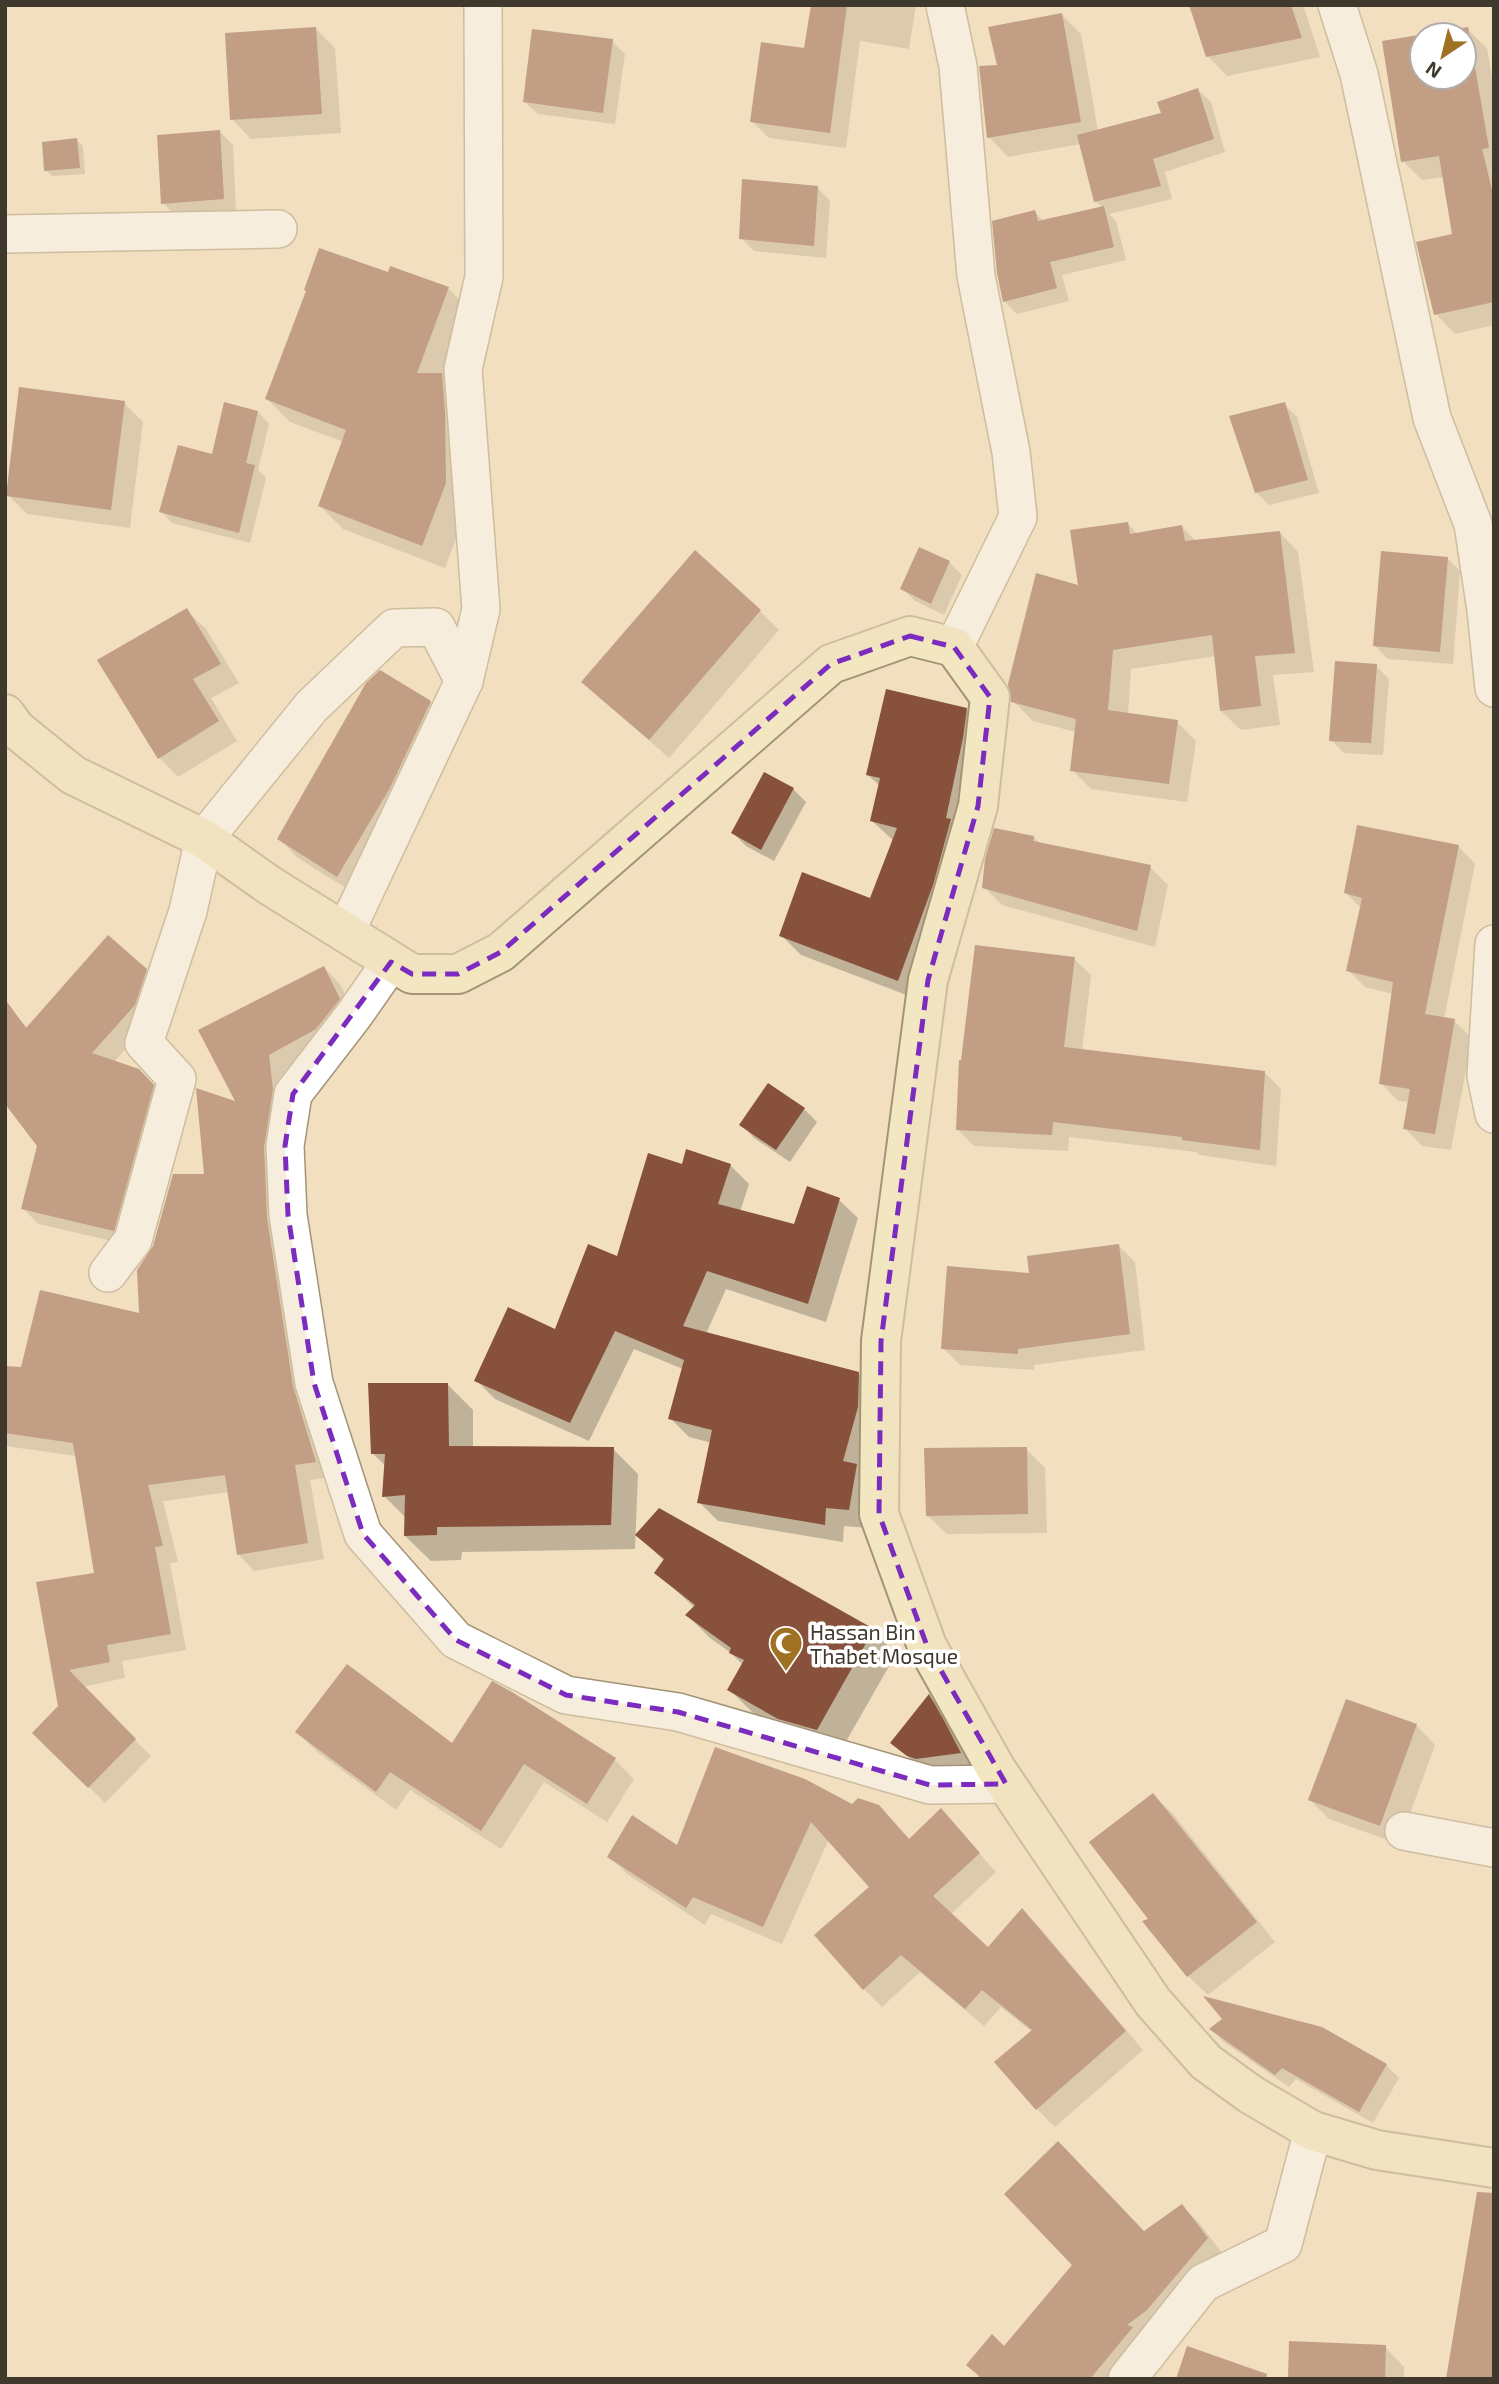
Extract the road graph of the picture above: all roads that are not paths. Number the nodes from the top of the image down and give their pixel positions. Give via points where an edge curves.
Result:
1 (483, 5) edge
2 (945, 5) edge
3 (1337, 5) edge
4 (278, 229) dead end
5 (5, 234) edge
6 (954, 647) junction
7 (464, 681) junction
8 (1494, 688) edge
9 (5, 714) edge
10 (204, 839) junction
11 (345, 933) junction
12 (1494, 944) edge
13 (391, 962) junction
14 (1494, 1114) edge
15 (108, 1273) dead end
16 (1006, 1784) junction
17 (1404, 1831) dead end
18 (1494, 1849) edge
19 (1313, 2131) junction
20 (1494, 2168) edge
21 (1127, 2379) edge

1 - 7 street via 484,277 463,369 481,609
2 - 6 street via 958,66 976,276 1011,452 1018,517
3 - 8 street via 1359,74 1432,418 1473,524
4 - 5 street
6 - 13 street via 910,636 831,664 500,952 458,974 412,974
6 - 16 street via 990,697 978,806 928,980 881,1341 879,1514 927,1646
7 - 10 street via 436,627 394,628 312,706
7 - 11 street
9 - 10 street via 16,729 73,775
10 - 11 street
10 - 15 street via 188,911 144,1044 177,1079 133,1240
11 - 13 street
12 - 14 street via 1486,1076
13 - 16 street via 293,1094 285,1146 288,1215 314,1383 363,1534 456,1640 566,1695 678,1712 930,1785
16 - 19 street via 1153,2002 1206,2062
17 - 18 street
19 - 20 street via 1377,2150
19 - 21 street via 1283,2245 1203,2283

